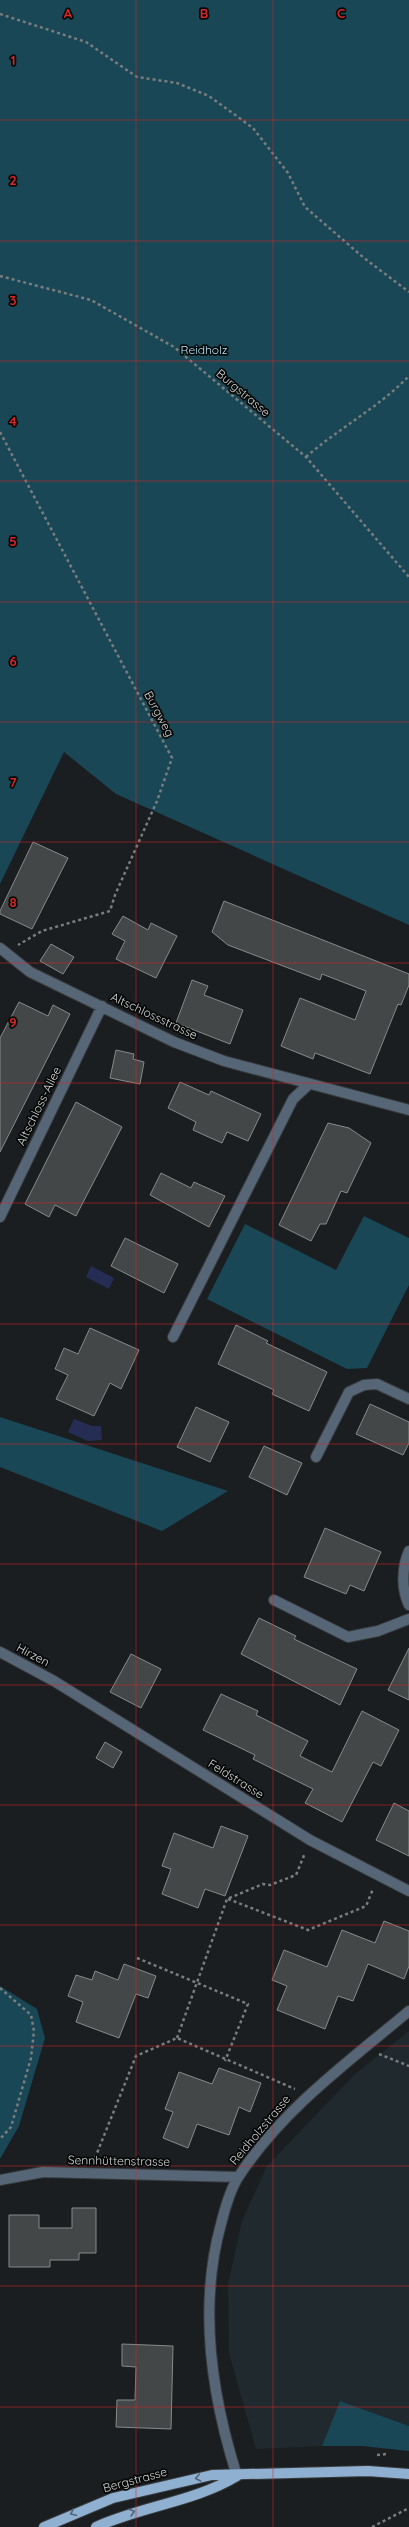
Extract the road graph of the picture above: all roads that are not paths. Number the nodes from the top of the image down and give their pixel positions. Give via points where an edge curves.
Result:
1 (3, 951) edge
2 (102, 1006) junction
3 (308, 1085) junction
4 (409, 1110) edge
5 (0, 1217) edge
6 (173, 1337) dead end
7 (409, 1399) edge
8 (316, 1457) dead end
9 (409, 1551) edge
10 (274, 1600) dead end
11 (409, 1605) edge
12 (409, 1619) edge
13 (0, 1652) edge
14 (54, 1681) joint
15 (409, 1891) edge
16 (409, 2011) edge
17 (238, 2177) junction
18 (0, 2180) edge
19 (409, 2474) edge
20 (237, 2476) junction
21 (44, 2527) edge
22 (96, 2527) edge

1 - 2 street, Altschlossstrasse via 30,972
2 - 3 street, Altschlossstrasse via 174,1042 224,1061
2 - 5 street, Altschloss-Allee
3 - 4 street, Altschlossstrasse
3 - 6 street via 293,1098
7 - 8 street via 377,1384 364,1385 349,1392
9 - 11 street via 403,1566 406,1599
10 - 12 street via 348,1637 378,1631
13 - 14 street, Hirzen
14 - 15 street, Feldstrasse via 310,1840
16 - 17 street, Reidholzstrasse via 308,2094 278,2126
17 - 18 street, Sennhüttenstrasse via 43,2172
17 - 20 street, Reidholzstrasse via 225,2208 212,2255 209,2306 210,2358 217,2407
19 - 20 main road, Bergstrasse via 368,2471
20 -> 21 main road, Bergstrasse via 212,2475 112,2498
22 -> 20 main road, Bergstrasse via 122,2515 209,2491

